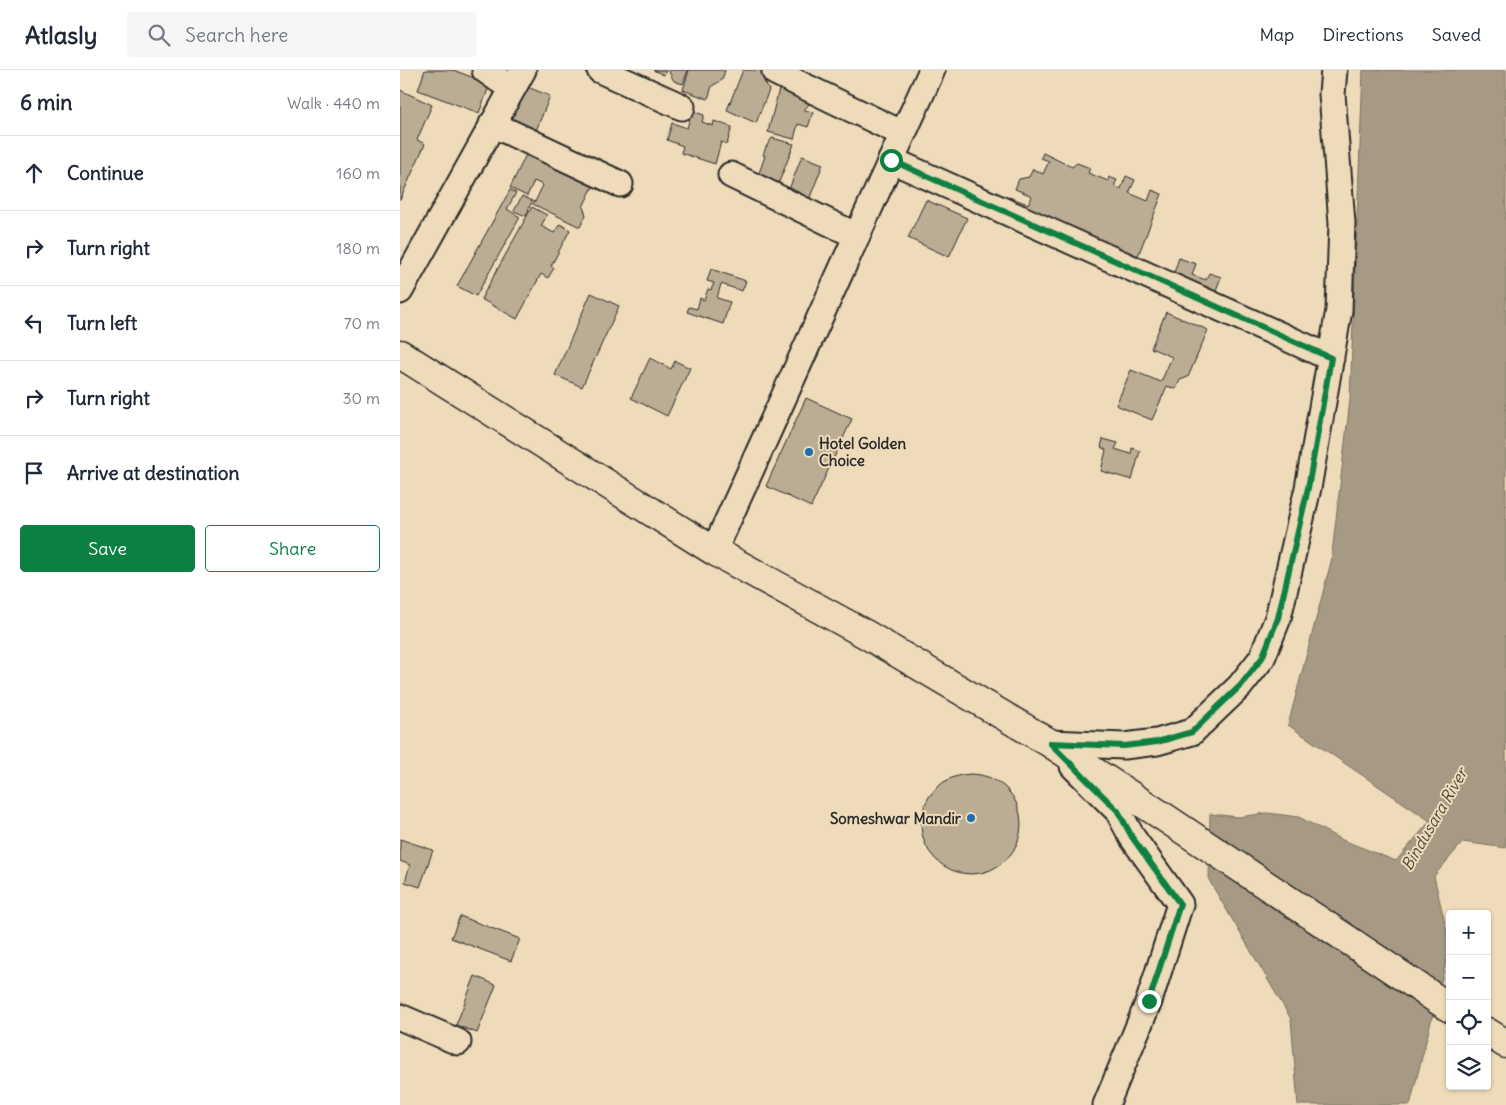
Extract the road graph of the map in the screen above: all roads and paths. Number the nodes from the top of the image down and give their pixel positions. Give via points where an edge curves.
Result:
1 (485, 70) edge
2 (600, 70) edge
3 (932, 70) edge
4 (1334, 70) edge
5 (775, 72) dead end
6 (517, 80) edge
7 (682, 107) dead end
8 (492, 124) junction
9 (903, 134) junction
10 (891, 160) junction
11 (731, 175) dead end
12 (620, 184) dead end
13 (857, 236) junction
14 (400, 291) edge
15 (400, 354) edge
16 (1331, 358) junction
17 (714, 551) junction
18 (1050, 743) junction
19 (1446, 1005) edge
20 (400, 1017) edge
21 (1491, 1035) edge
22 (458, 1042) dead end
23 (1506, 1044) edge
24 (1106, 1105) edge

1 - 6 street
2 - 7 street
3 - 9 street
4 - 16 street via 1332,94 1342,223 1339,310
5 - 9 street
6 - 8 street
8 - 12 street
8 - 14 street
9 - 10 street
10 - 13 street
10 - 16 street
11 - 13 street
13 - 17 street
15 - 17 highway
16 - 18 street via 1308,488 1278,618 1262,658 1240,686 1192,732 1157,742 1124,746
17 - 18 highway via 867,635
18 - 19 highway
18 - 24 street via 1118,811 1132,837 1180,904 1149,1001
20 - 22 street
21 - 23 highway

